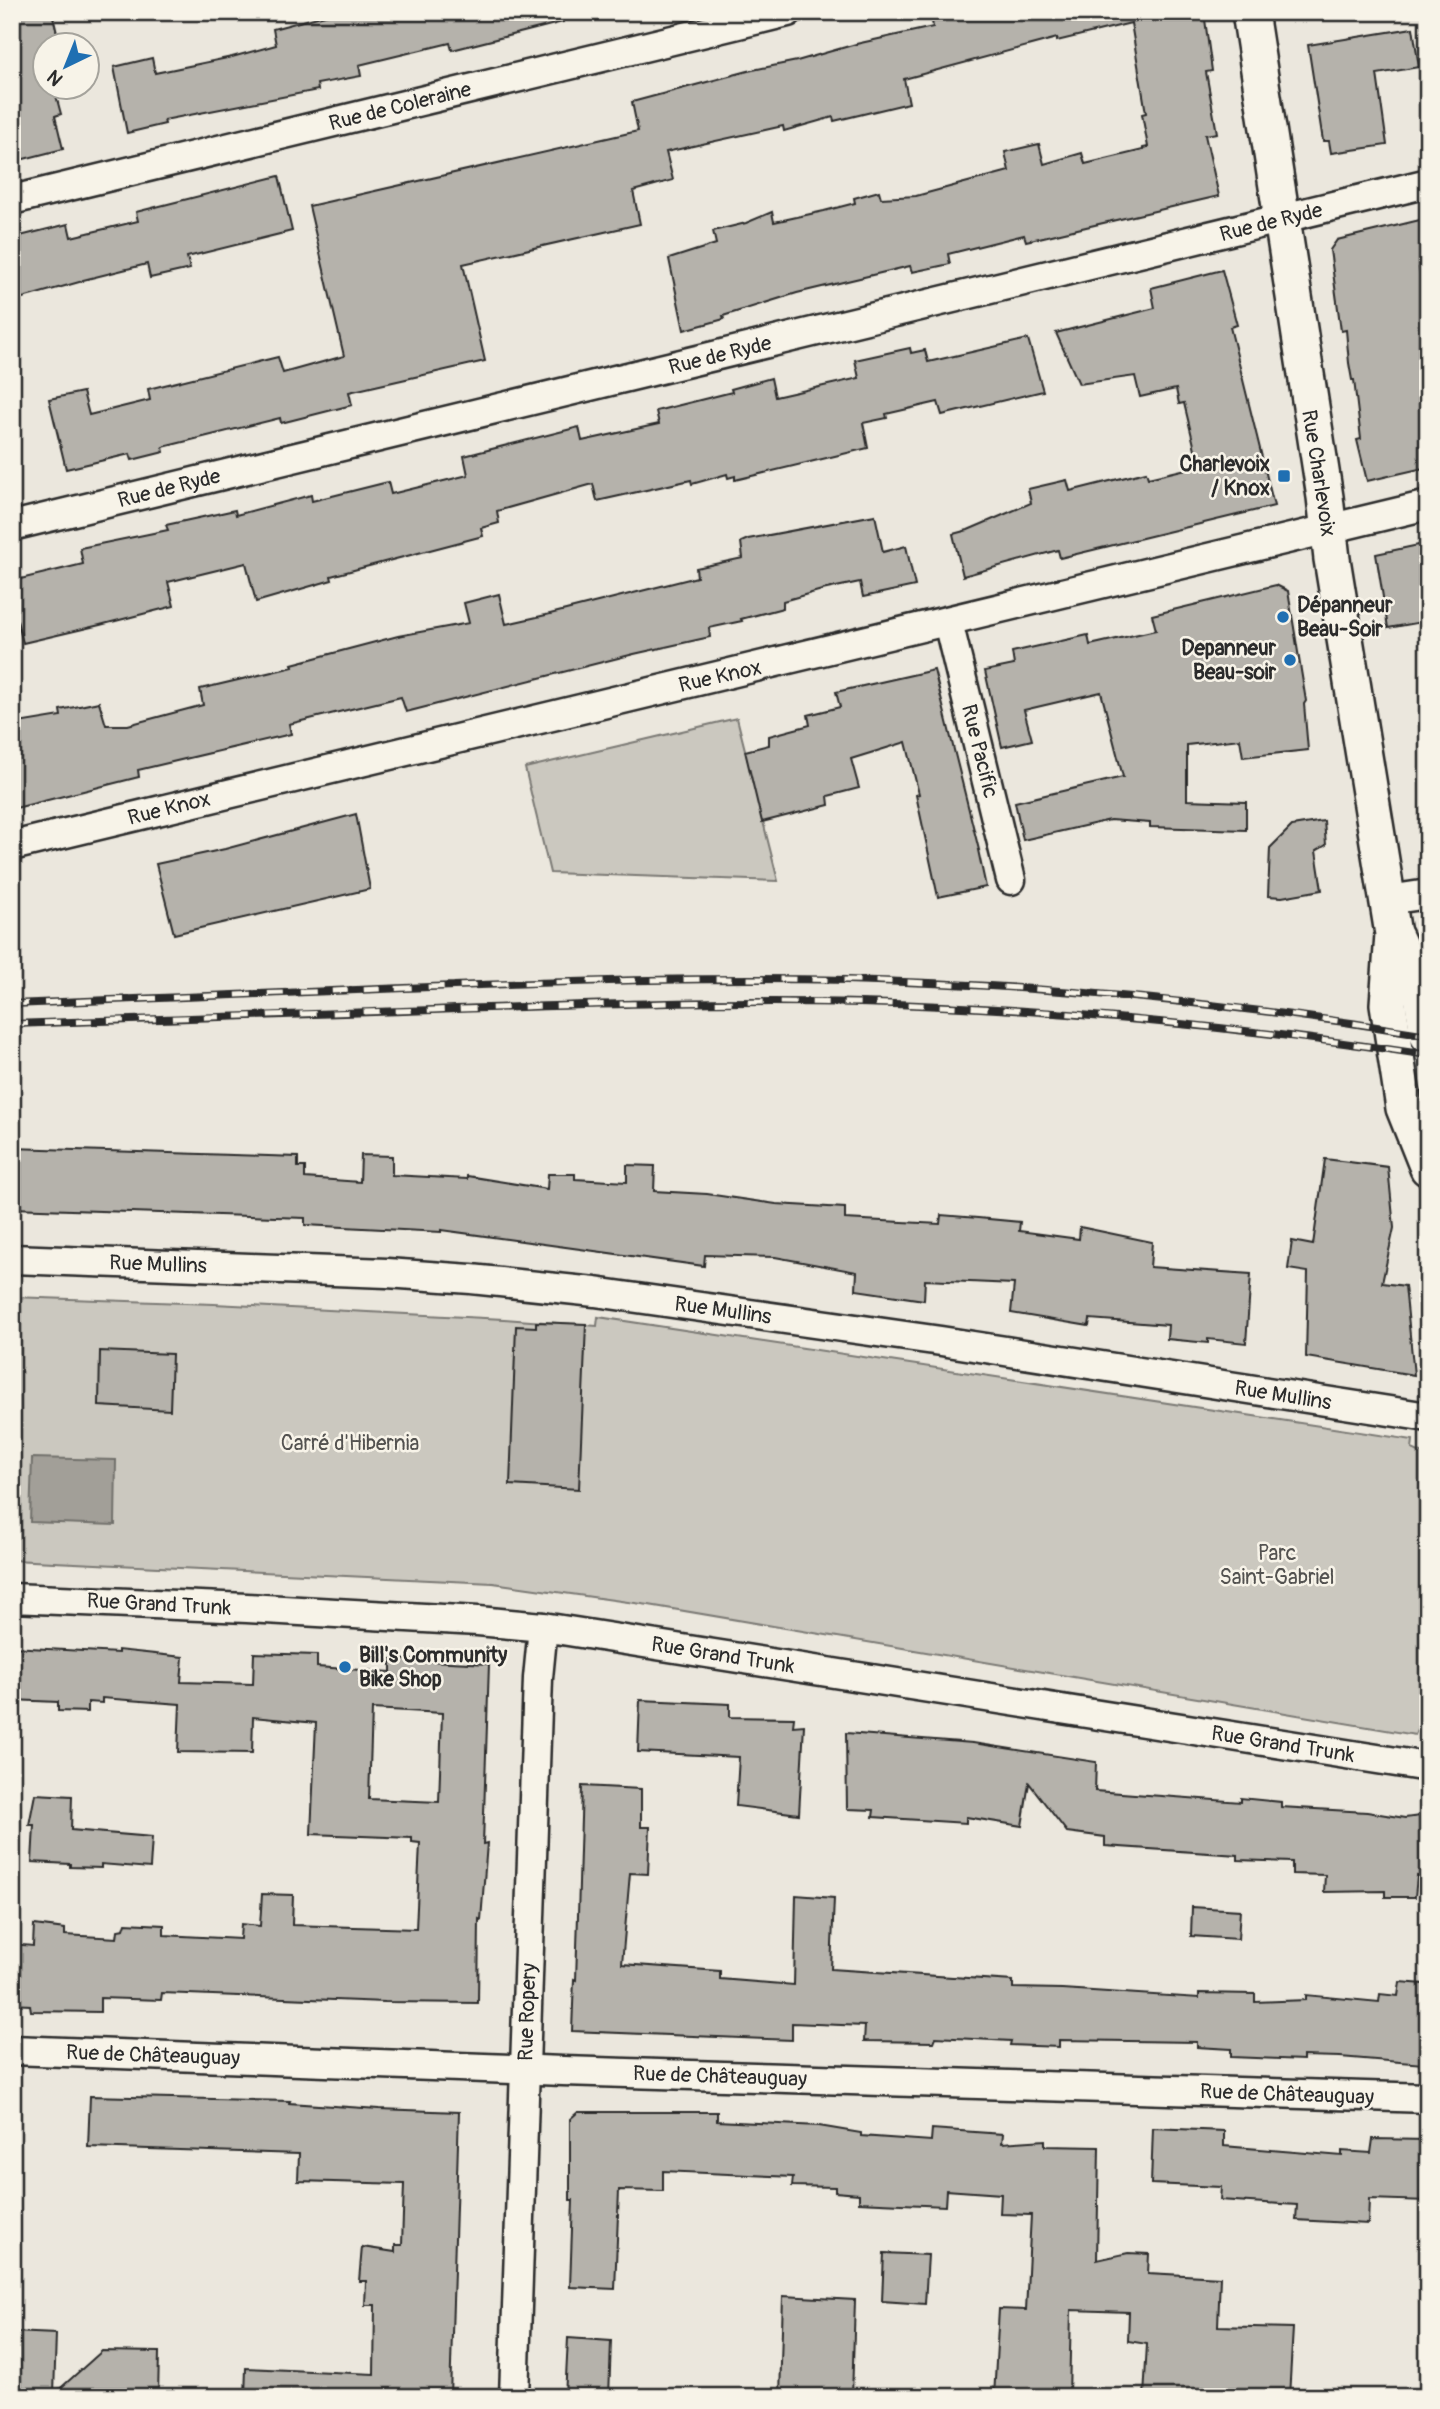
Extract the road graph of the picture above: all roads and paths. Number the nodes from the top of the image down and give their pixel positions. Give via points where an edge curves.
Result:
1 (788, 12) edge
2 (1250, 12) edge
3 (1428, 183) edge
4 (12, 200) edge
5 (1281, 220) junction
6 (1428, 505) edge
7 (12, 526) edge
8 (1328, 528) junction
9 (948, 622) junction
10 (12, 846) edge
11 (1011, 880) dead end
12 (1428, 894) edge
13 (1388, 900) junction
14 (1393, 934) junction
15 (1428, 1035) edge
16 (1428, 1168) edge
17 (12, 1259) edge
18 (1428, 1417) edge
19 (12, 1598) edge
20 (543, 1627) junction
21 (1428, 1767) edge
22 (12, 2050) edge
23 (526, 2070) junction
24 (1428, 2098) edge
25 (514, 2397) edge

1 - 4 street, Rue de Coleraine
2 - 5 street, Rue Charlevoix
3 - 5 street, Rue de Ryde
5 - 7 street, Rue de Ryde
5 - 8 street, Rue Charlevoix
6 - 8 street, Rue Knox
8 - 9 street, Rue Knox
8 - 13 street, Rue Charlevoix
9 - 10 street, Rue Knox
9 - 11 street, Rue Pacific
12 - 13 street
13 - 14 street, Rue Charlevoix
14 - 15 street, Rue Charlevoix via 1422,997
14 - 16 street, Rue Charlevoix via 1388,1004 1404,1108
17 - 18 street, Rue Mullins via 387,1273 582,1290
19 - 20 street, Rue Grand Trunk
20 - 21 street, Rue Grand Trunk
20 - 23 street, Rue Ropery
22 - 23 street, Rue de Châteauguay
23 - 24 street, Rue de Châteauguay
23 - 25 street, Rue Ropery

